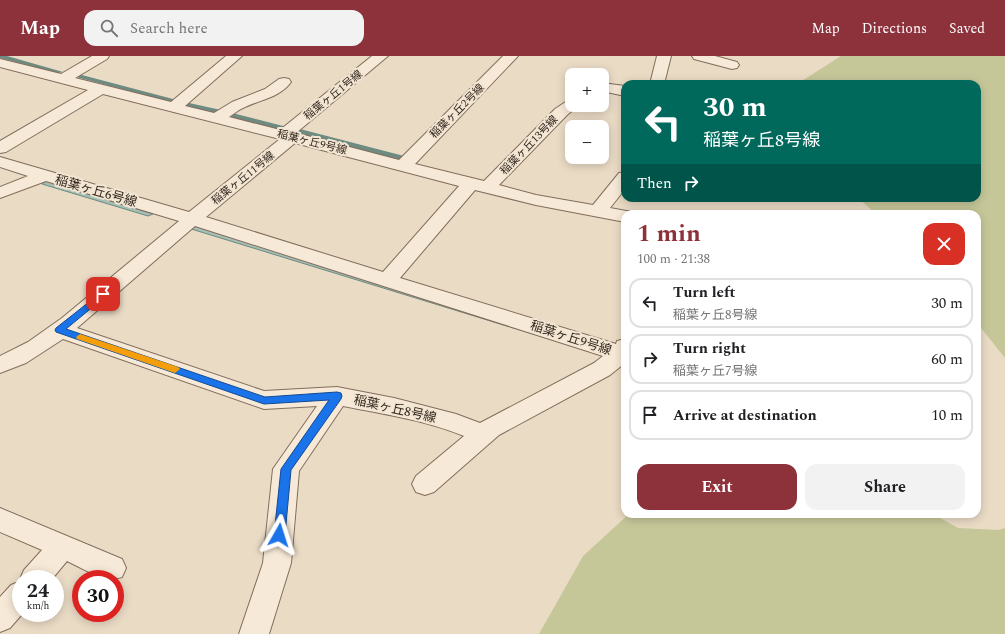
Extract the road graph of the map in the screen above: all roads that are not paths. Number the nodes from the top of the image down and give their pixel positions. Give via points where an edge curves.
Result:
1 (102, 56) edge
2 (235, 56) edge
3 (381, 56) edge
4 (511, 56) edge
5 (664, 56) edge
6 (699, 56) edge
7 (0, 63) edge
8 (732, 64) dead end
9 (63, 79) junction
10 (658, 80) edge
11 (284, 82) dead end
12 (609, 88) edge
13 (101, 89) junction
14 (621, 90) edge
15 (174, 107) junction
16 (565, 109) edge
17 (217, 118) junction
18 (288, 136) junction
19 (0, 148) edge
20 (0, 162) edge
21 (404, 165) junction
22 (44, 176) junction
23 (621, 183) edge
24 (479, 185) junction
25 (0, 193) edge
26 (598, 212) junction
27 (621, 215) edge
28 (192, 219) junction
29 (387, 280) junction
30 (59, 330) junction
31 (621, 351) edge
32 (621, 354) edge
33 (0, 365) edge
34 (337, 396) junction
35 (483, 434) junction
36 (425, 484) dead end
37 (0, 520) edge
38 (63, 546) junction
39 (112, 568) dead end
40 (42, 570) edge
41 (12, 604) edge
42 (0, 618) edge
43 (254, 634) edge

1 - 9 street
2 - 15 street
3 - 18 street, 稲葉ヶ丘1号線
4 - 21 street, 稲葉ヶ丘2号線
5 - 10 street
6 - 8 street
7 - 9 street, 稲葉ヶ丘9号線
9 - 13 street, 稲葉ヶ丘9号線
11 - 17 street via 270,92 237,105
12 - 14 street
13 - 15 street, 稲葉ヶ丘9号線
13 - 19 street
15 - 17 street, 稲葉ヶ丘9号線
16 - 24 street, 稲葉ヶ丘13号線
17 - 18 street, 稲葉ヶ丘9号線
18 - 21 street, 稲葉ヶ丘9号線
18 - 28 street, 稲葉ヶ丘11号線
20 - 22 street, 稲葉ヶ丘6号線
21 - 24 street, 稲葉ヶ丘9号線
22 - 25 street
22 - 28 street, 稲葉ヶ丘6号線
23 - 26 street
24 - 26 street, 稲葉ヶ丘9号線 via 536,200
24 - 29 street, 稲葉ヶ丘13号線
26 - 27 street, 稲葉ヶ丘9号線
28 - 29 street, 稲葉ヶ丘9号線
28 - 30 street, 稲葉ヶ丘11号線
29 - 31 street, 稲葉ヶ丘9号線
30 - 33 street, 稲葉ヶ丘11号線 via 15,360
30 - 34 street, 稲葉ヶ丘8号線 via 264,400
32 - 35 street via 602,369
34 - 35 street, 稲葉ヶ丘8号線 via 456,423
34 - 43 street via 286,469 277,564
35 - 36 street
37 - 38 street
38 - 39 street
38 - 40 street
41 - 42 street

